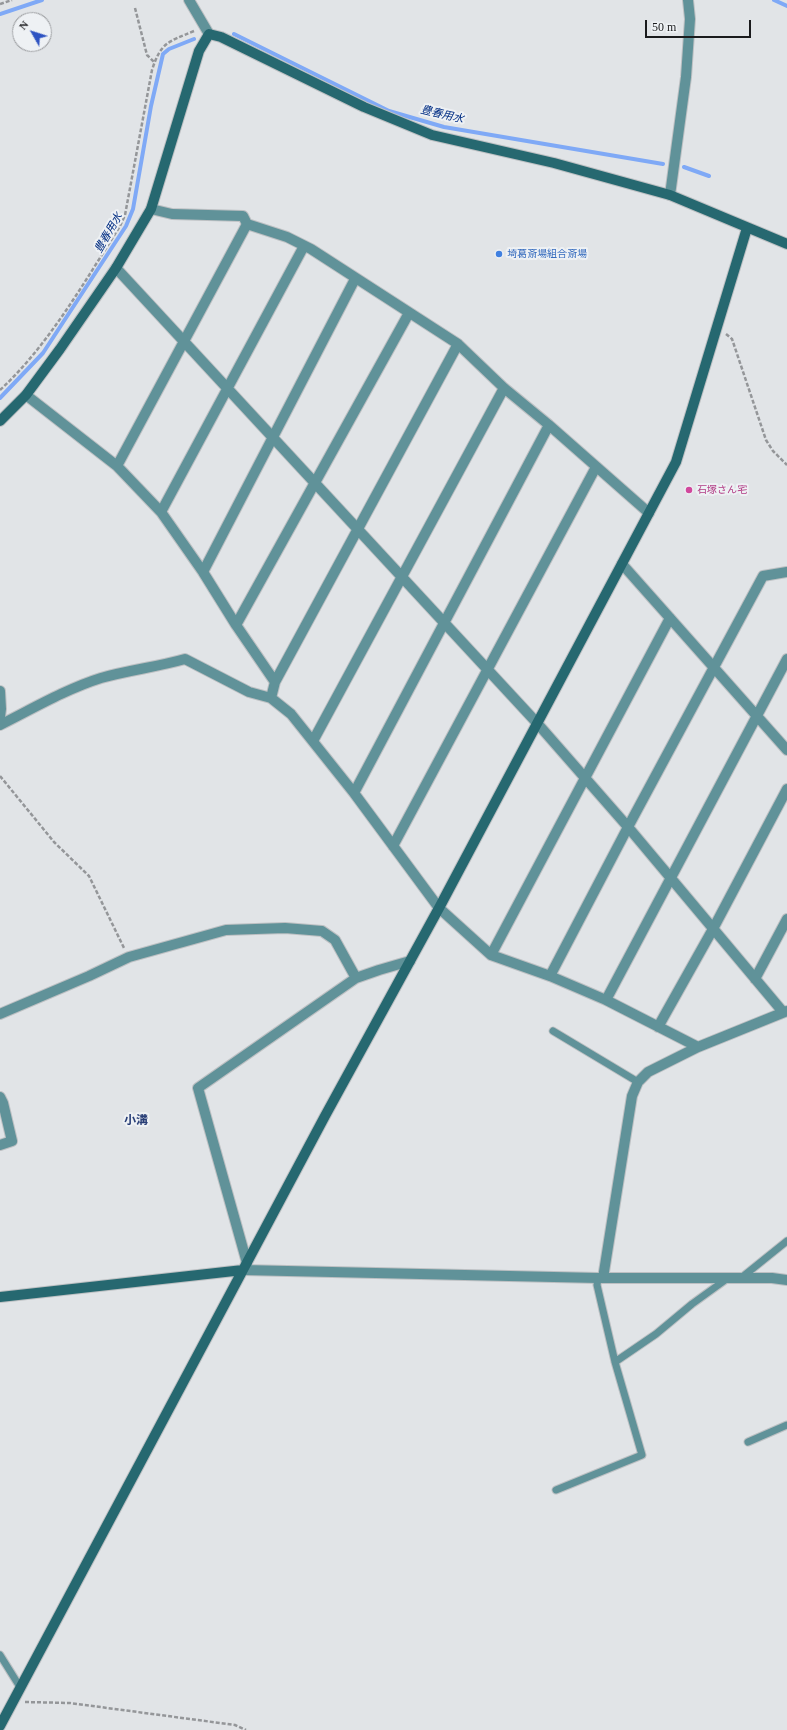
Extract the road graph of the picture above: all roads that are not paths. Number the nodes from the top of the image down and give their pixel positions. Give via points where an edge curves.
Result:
1 (189, 0) edge
2 (688, 0) edge
3 (209, 34) junction
4 (670, 195) junction
5 (151, 209) junction
6 (247, 224) junction
7 (747, 228) junction
8 (787, 244) edge
9 (304, 246) junction
10 (116, 268) junction
11 (355, 279) junction
12 (409, 312) junction
13 (184, 343) junction
14 (458, 344) junction
15 (504, 388) junction
16 (228, 389) junction
17 (26, 396) junction
18 (0, 421) edge
19 (549, 425) junction
20 (274, 438) junction
21 (117, 466) junction
22 (596, 467) junction
23 (315, 484) junction
24 (161, 512) junction
25 (649, 513) junction
26 (357, 530) junction
27 (622, 564) junction
28 (204, 572) junction
29 (787, 572) edge
30 (400, 577) junction
31 (670, 618) junction
32 (444, 624) junction
33 (236, 625) junction
34 (787, 659) edge
35 (714, 666) junction
36 (488, 670) junction
37 (275, 682) junction
38 (0, 690) edge
39 (271, 698) junction
40 (757, 715) junction
41 (0, 717) edge
42 (537, 723) junction
43 (0, 725) edge
44 (313, 741) junction
45 (787, 750) edge
46 (585, 779) junction
47 (787, 789) edge
48 (354, 793) junction
49 (628, 827) junction
50 (393, 846) junction
51 (671, 878) junction
52 (439, 908) junction
53 (787, 919) edge
54 (713, 929) junction
55 (491, 955) junction
56 (410, 961) junction
57 (550, 976) junction
58 (356, 978) junction
59 (755, 979) junction
60 (606, 1000) junction
61 (785, 1012) edge
62 (0, 1014) edge
63 (658, 1027) junction
64 (552, 1031) dead end
65 (698, 1047) junction
66 (638, 1082) junction
67 (0, 1097) edge
68 (0, 1145) edge
69 (787, 1241) edge
70 (245, 1267) junction
71 (600, 1278) junction
72 (728, 1278) junction
73 (741, 1278) junction
74 (787, 1280) edge
75 (0, 1297) edge
76 (615, 1362) junction
77 (787, 1425) edge
78 (748, 1442) dead end
79 (556, 1490) dead end
80 (0, 1655) edge
81 (20, 1687) junction
82 (0, 1726) edge

1 - 3 street
2 - 4 street via 690,19 686,78
3 - 4 street via 221,37 364,107 432,135 554,163
3 - 5 street via 199,51
4 - 7 street
5 - 6 street via 172,214 243,216
5 - 10 street
6 - 9 street via 287,237
6 - 13 street
7 - 8 street
7 - 25 street via 676,462
9 - 11 street
9 - 16 street
10 - 13 street
10 - 17 street
11 - 12 street
11 - 20 street
12 - 14 street
12 - 23 street
13 - 16 street
13 - 21 street
14 - 15 street
14 - 26 street
15 - 19 street
15 - 30 street
16 - 20 street
16 - 24 street
17 - 18 street
17 - 21 street
19 - 22 street
19 - 32 street
20 - 23 street
20 - 28 street
21 - 24 street
22 - 25 street
22 - 36 street
23 - 26 street
23 - 33 street
24 - 28 street
25 - 27 street
26 - 30 street
26 - 37 street
27 - 31 street
27 - 42 street
28 - 33 street
29 - 35 street via 763,576
30 - 32 street
30 - 44 street
31 - 35 street
31 - 46 street
32 - 36 street
32 - 48 street
33 - 37 street
34 - 40 street
35 - 40 street
35 - 49 street
36 - 42 street
36 - 50 street
37 - 39 street
38 - 41 street
39 - 43 street via 249,692 185,659 100,679
39 - 44 street via 291,714
40 - 45 street
40 - 51 street
42 - 46 street
42 - 52 street
44 - 48 street
46 - 49 street
46 - 55 street
47 - 54 street
48 - 50 street
49 - 51 street
49 - 57 street
50 - 52 street
51 - 54 street
51 - 60 street
52 - 55 street
52 - 56 street
53 - 59 street
54 - 59 street
54 - 63 street
55 - 57 street
56 - 58 street
56 - 70 street
57 - 60 street
58 - 62 street via 335,940 322,931 285,928 226,930 129,957
58 - 70 street via 198,1088
59 - 61 street
60 - 63 street
61 - 65 street
63 - 65 street
64 - 66 lane
65 - 66 street via 648,1072
66 - 71 street via 632,1096
67 - 68 street via 12,1141
69 - 73 lane
70 - 71 street
70 - 75 street
70 - 81 street
71 - 72 street
71 - 76 lane via 597,1285
72 - 73 street
72 - 76 lane
73 - 74 street
76 - 79 lane via 642,1455
77 - 78 lane
80 - 81 lane
81 - 82 street

